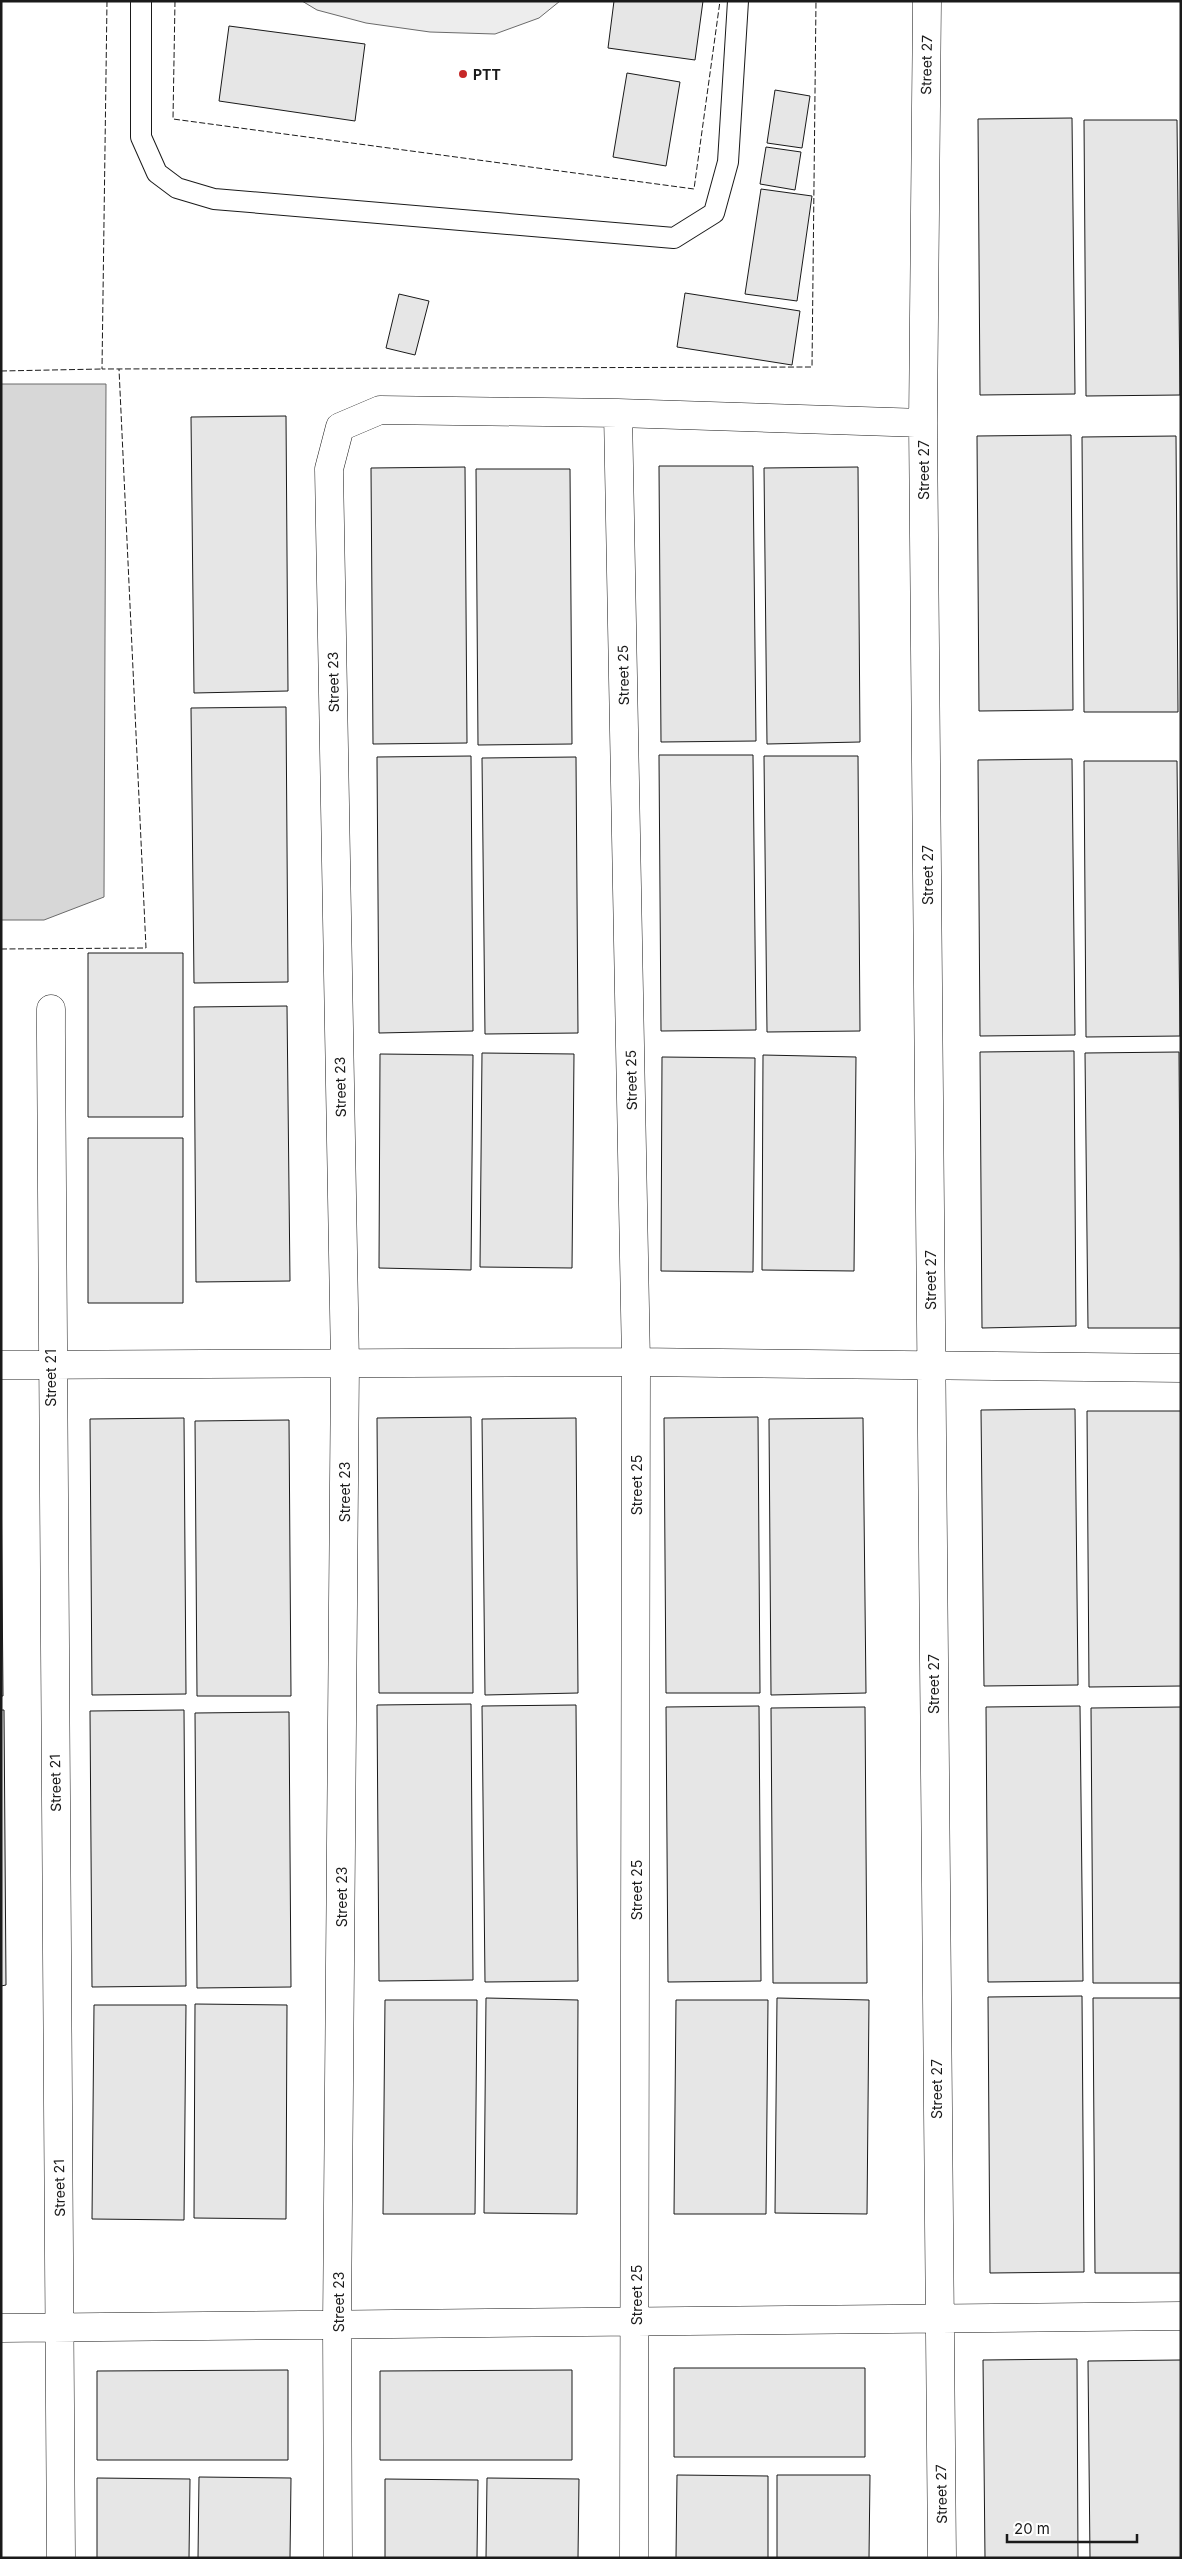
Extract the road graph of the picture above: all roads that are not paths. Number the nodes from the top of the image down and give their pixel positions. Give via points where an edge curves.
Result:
1 (141, 1) edge
2 (738, 1) edge
3 (927, 1) edge
4 (618, 413) junction
5 (923, 423) junction
6 (50, 1009) dead end
7 (636, 1362) junction
8 (345, 1364) junction
9 (50, 1365) junction
10 (931, 1365) junction
11 (1, 1366) edge
12 (1181, 1368) edge
13 (1181, 2316) edge
14 (938, 2319) junction
15 (636, 2322) junction
16 (337, 2325) junction
17 (1, 2328) edge
18 (61, 2328) junction
19 (61, 2558) edge
20 (338, 2558) edge
21 (634, 2558) edge
22 (942, 2558) edge

1 - 2 lane via 141,137 157,173 177,188 214,198 674,238 714,213 721,188 728,162
3 - 5 street, Street 27
4 - 5 street
4 - 7 street, Street 25
4 - 8 street, Street 23 via 380,410 340,428 329,469
5 - 10 street, Street 27
6 - 9 street, Street 21
7 - 8 street
7 - 10 street
7 - 15 street, Street 25
8 - 9 street
8 - 16 street, Street 23
9 - 11 street
9 - 18 street, Street 21
10 - 12 street
10 - 14 street, Street 27
13 - 14 street
14 - 15 street
14 - 22 street, Street 27
15 - 16 street
15 - 21 street, Street 25
16 - 18 street
16 - 20 street, Street 23
17 - 18 street
18 - 19 street, Street 21

